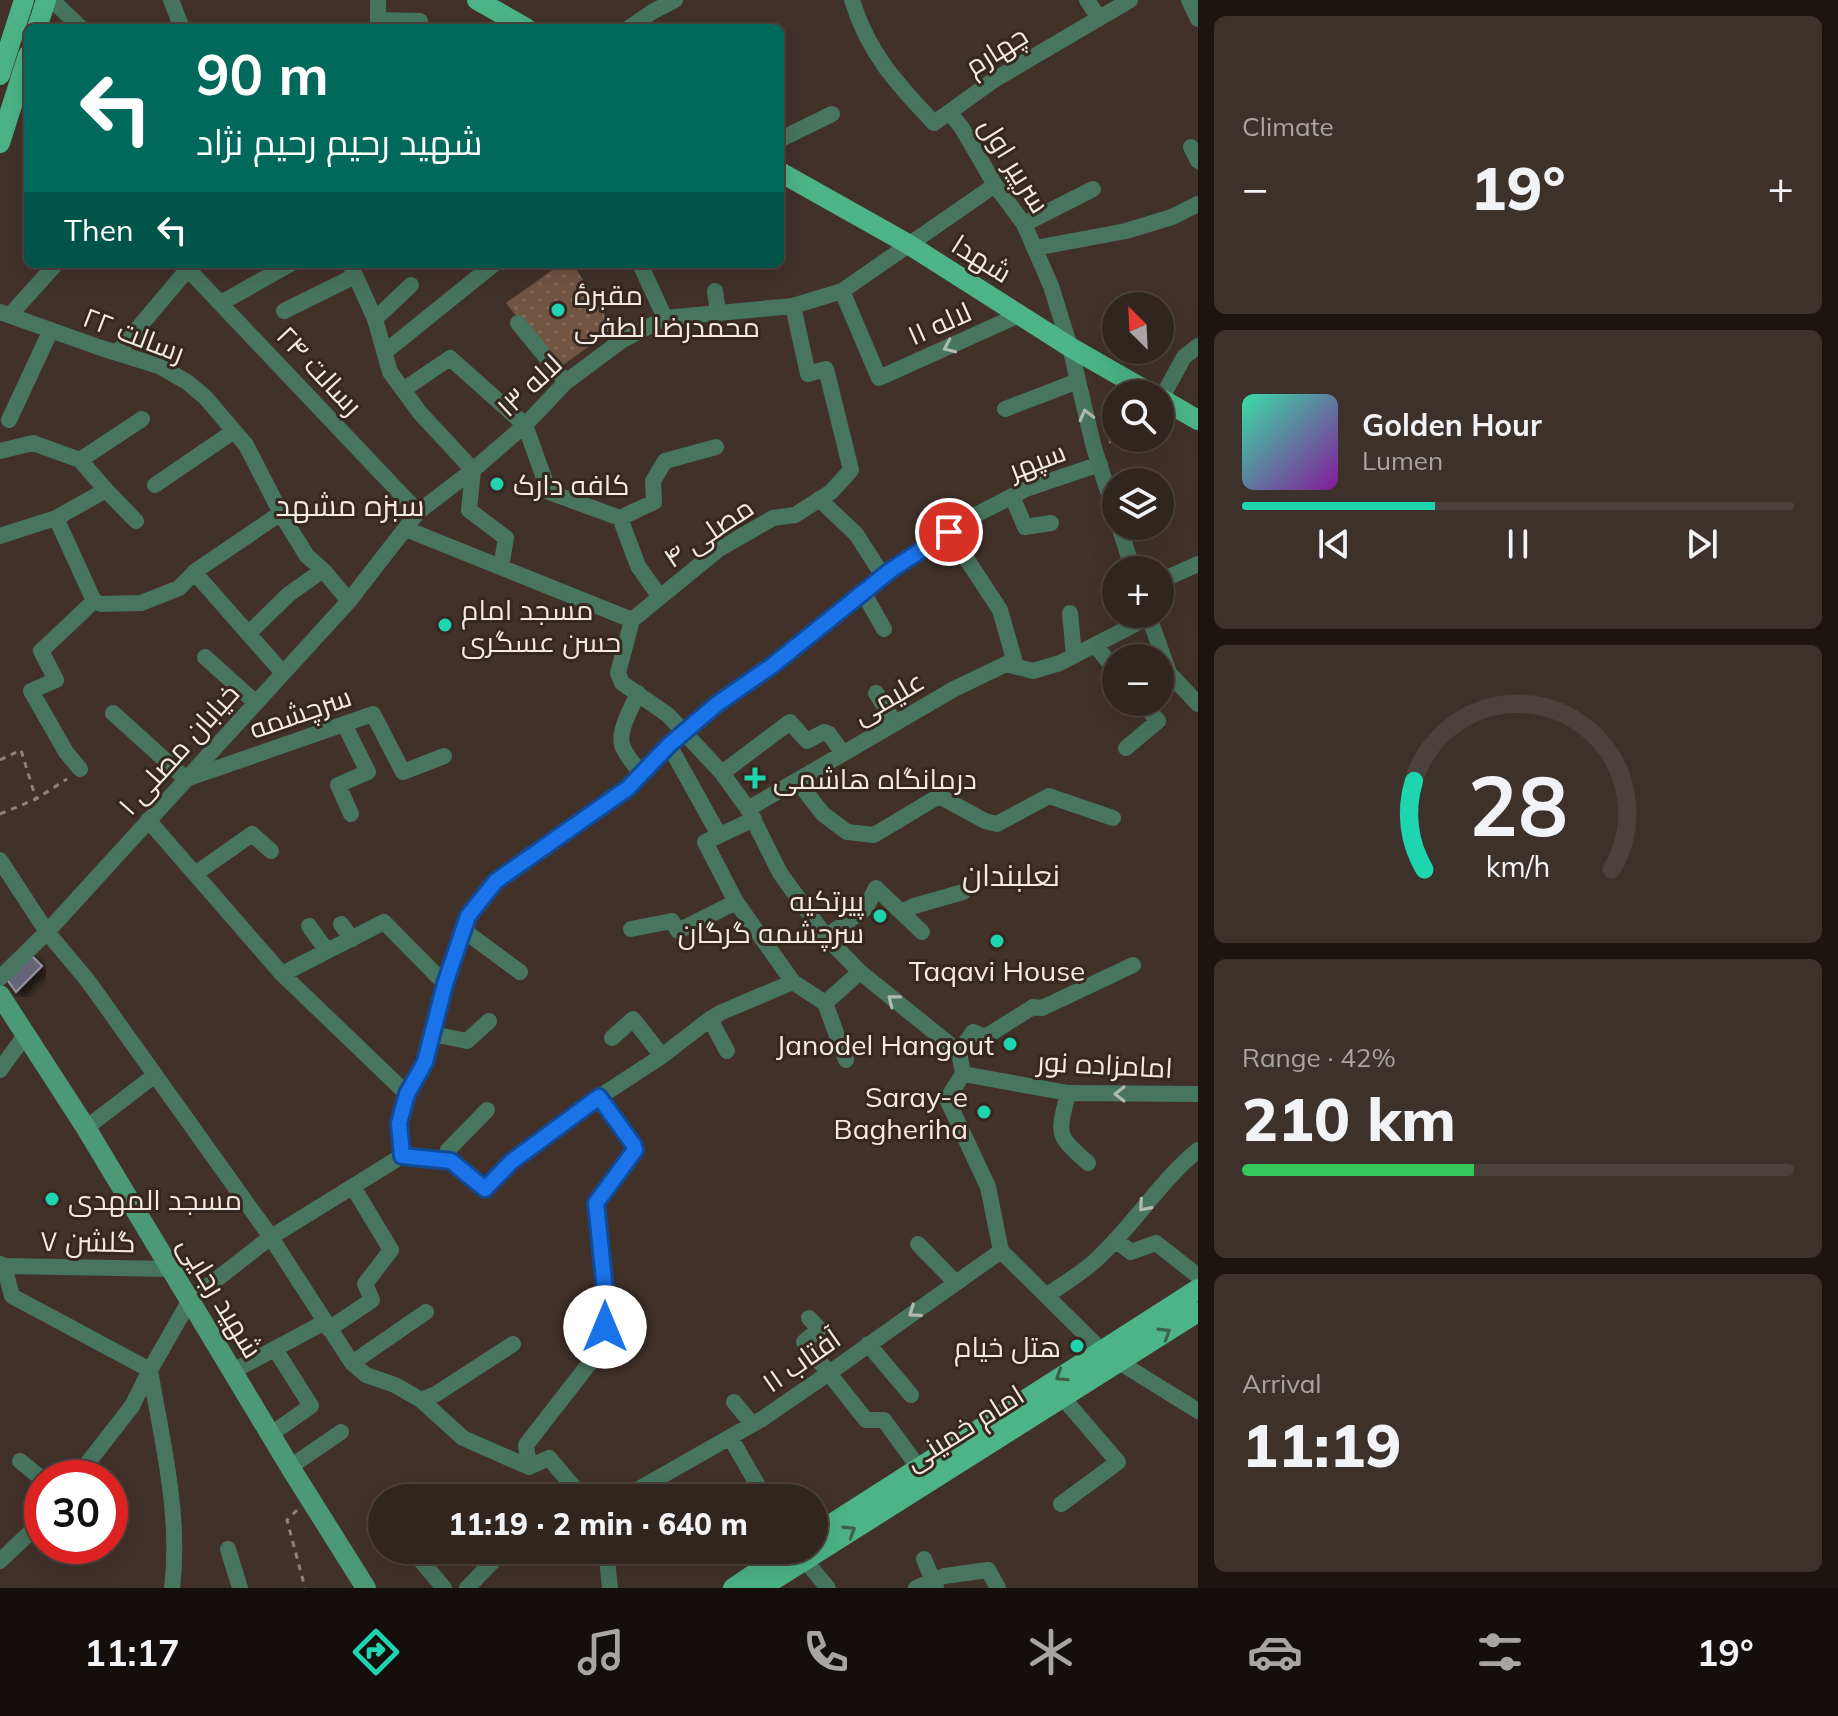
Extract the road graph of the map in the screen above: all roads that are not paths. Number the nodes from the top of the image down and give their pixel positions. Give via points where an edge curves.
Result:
1 (24, 0) edge
2 (49, 0) edge
3 (171, 0) edge
4 (378, 0) edge
5 (479, 0) edge
6 (675, 0) edge
7 (852, 0) edge
8 (1087, 0) edge
9 (1130, 0) edge
10 (1189, 0) edge
11 (1099, 18) junction
12 (1198, 19) edge
13 (420, 21) dead end
14 (39, 24) edge
15 (76, 24) edge
16 (180, 24) edge
17 (378, 24) edge
18 (519, 24) edge
19 (635, 24) edge
20 (0, 75) edge
21 (22, 97) edge
22 (949, 112) junction
23 (832, 114) dead end
24 (784, 138) edge
25 (0, 143) edge
26 (784, 174) edge
27 (995, 185) junction
28 (1093, 189) dead end
29 (1198, 204) edge
30 (1024, 224) junction
31 (908, 244) junction
32 (1035, 248) junction
33 (52, 268) edge
34 (184, 268) edge
35 (188, 268) edge
36 (280, 268) edge
37 (489, 268) edge
38 (642, 268) edge
39 (353, 270) edge
40 (411, 285) dead end
41 (715, 291) dead end
42 (842, 291) junction
43 (221, 303) junction
44 (793, 306) junction
45 (284, 311) dead end
46 (718, 312) junction
47 (5, 313) edge
48 (1019, 315) junction
49 (665, 318) junction
50 (375, 319) junction
51 (518, 323) dead end
52 (51, 330) junction
53 (1198, 346) edge
54 (1070, 347) junction
55 (385, 352) junction
56 (117, 353) junction
57 (1128, 380) edge
58 (1169, 380) edge
59 (1078, 381) junction
60 (566, 382) junction
61 (403, 390) junction
62 (1174, 406) edge
63 (1005, 409) dead end
64 (142, 419) dead end
65 (9, 420) dead end
66 (1198, 420) edge
67 (525, 425) junction
68 (234, 431) junction
69 (716, 447) dead end
70 (0, 451) edge
71 (80, 460) junction
72 (1100, 464) junction
73 (473, 470) junction
74 (1102, 470) edge
75 (155, 485) dead end
76 (106, 490) junction
77 (1012, 496) junction
78 (819, 499) junction
79 (418, 512) junction
80 (281, 513) junction
81 (56, 518) junction
82 (620, 518) junction
83 (136, 521) dead end
84 (1051, 523) dead end
85 (406, 529) junction
86 (949, 532) junction
87 (0, 536) edge
88 (1198, 564) edge
89 (501, 567) junction
90 (323, 570) junction
91 (194, 572) junction
92 (1174, 575) edge
93 (883, 576) junction
94 (863, 592) junction
95 (660, 597) junction
96 (94, 601) junction
97 (349, 601) junction
98 (1070, 613) dead end
99 (632, 620) junction
100 (1126, 628) edge
101 (1152, 628) edge
102 (884, 629) dead end
103 (248, 634) junction
104 (1095, 645) junction
105 (1102, 654) edge
106 (205, 657) dead end
107 (1067, 660) junction
108 (1016, 666) junction
109 (283, 673) junction
110 (638, 693) junction
111 (876, 693) dead end
112 (255, 702) junction
113 (1198, 704) edge
114 (113, 713) dead end
115 (1154, 716) edge
116 (895, 723) junction
117 (344, 724) junction
118 (684, 732) junction
119 (669, 745) junction
120 (1126, 748) dead end
121 (843, 753) junction
122 (444, 756) dead end
123 (80, 769) road end
124 (641, 773) junction
125 (722, 773) junction
126 (186, 779) junction
127 (797, 781) junction
128 (351, 814) dead end
129 (751, 814) junction
130 (1113, 818) dead end
131 (148, 820) junction
132 (712, 838) junction
133 (271, 851) dead end
134 (0, 860) edge
135 (195, 874) junction
136 (963, 892) dead end
137 (736, 902) junction
138 (902, 912) junction
139 (341, 924) dead end
140 (309, 926) dead end
141 (631, 929) dead end
142 (463, 930) junction
143 (47, 932) junction
144 (922, 932) dead end
145 (826, 937) junction
146 (352, 939) junction
147 (327, 951) junction
148 (1133, 965) dead end
149 (520, 972) dead end
150 (860, 972) junction
151 (282, 974) junction
152 (0, 978) edge
153 (793, 982) junction
154 (445, 984) junction
155 (0, 995) edge
156 (825, 1003) junction
157 (710, 1019) junction
158 (489, 1021) dead end
159 (26, 1034) junction
160 (433, 1034) junction
161 (612, 1038) dead end
162 (727, 1051) dead end
163 (959, 1052) junction
164 (662, 1056) junction
165 (846, 1060) dead end
166 (0, 1070) edge
167 (963, 1074) junction
168 (155, 1075) junction
169 (1068, 1093) junction
170 (407, 1094) junction
171 (1198, 1094) edge
172 (599, 1097) junction
173 (487, 1110) dead end
174 (86, 1128) junction
175 (1198, 1150) edge
176 (402, 1156) junction
177 (451, 1161) junction
178 (1088, 1163) dead end
179 (353, 1187) junction
180 (271, 1237) junction
181 (1115, 1240) junction
182 (918, 1244) dead end
183 (1001, 1251) junction
184 (2, 1265) edge
185 (172, 1269) junction
186 (1198, 1276) edge
187 (956, 1283) junction
188 (1198, 1289) edge
189 (1047, 1295) junction
190 (190, 1300) junction
191 (426, 1312) dead end
192 (1198, 1312) edge
193 (809, 1318) dead end
194 (327, 1325) junction
195 (513, 1344) dead end
196 (868, 1344) junction
197 (275, 1349) junction
198 (1111, 1359) junction
199 (352, 1363) junction
200 (150, 1370) junction
201 (233, 1371) junction
202 (829, 1373) junction
203 (911, 1395) dead end
204 (1063, 1398) junction
205 (421, 1400) junction
206 (734, 1402) dead end
207 (1198, 1411) edge
208 (752, 1424) junction
209 (341, 1432) dead end
210 (271, 1434) junction
211 (730, 1437) junction
212 (90, 1460) edge
213 (20, 1461) dead end
214 (24, 1464) edge
215 (290, 1467) junction
216 (529, 1467) junction
217 (919, 1468) junction
218 (571, 1484) edge
219 (649, 1484) edge
220 (757, 1484) edge
221 (1061, 1504) dead end
222 (828, 1526) edge
223 (828, 1536) edge
224 (24, 1538) edge
225 (228, 1549) dead end
226 (924, 1559) dead end
227 (0, 1561) edge
228 (424, 1564) edge
229 (490, 1564) edge
230 (607, 1564) edge
231 (778, 1564) edge
232 (786, 1564) edge
233 (806, 1564) edge
234 (934, 1584) edge
235 (172, 1588) edge
236 (240, 1588) edge
237 (366, 1588) edge
238 (444, 1588) edge
239 (467, 1588) edge
240 (610, 1588) edge
241 (733, 1588) edge
242 (761, 1588) edge
243 (828, 1588) edge
244 (916, 1588) edge
245 (998, 1588) edge

1 - 20 main road
2 - 14 main road
2 - 15 street
3 - 16 street
4 - 17 street
5 - 18 main road
6 - 19 street
7 - 22 street, چهارم via 885,69 934,123
8 - 11 street
9 - 11 street, چهارم
10 - 12 street
11 - 22 street, چهارم
13 - 17 street
21 - 25 main road
22 - 27 street, سرپیر اول
23 - 24 street
26 - 31 main road, شهدا
27 - 30 street, سرپیر اول
27 - 31 street, لاله ۱۳
28 - 30 street
29 - 32 street via 1126,231
30 - 32 street, سرپیر اول
31 - 42 street, لاله ۱۳
31 - 48 main road, شهدا
32 - 54 street, سرپیر اول
33 - 47 street
34 - 56 street
35 - 43 street, ۲۴ رسالت
36 - 43 street
37 - 55 street
38 - 49 street
39 - 45 street
39 - 50 street
40 - 50 street
41 - 46 street
42 - 44 street, لاله ۱۳
48 -> 42 street, ۱۱ لاله via 879,378
43 - 79 street, ۲۴ رسالت
44 - 46 street, لاله ۱۳
44 - 78 street, ۴ مصلی via 808,374 826,369 851,470
46 - 49 street, لاله ۱۳
47 - 52 street, ۲۲ رسالت
48 - 54 main road, شهدا
49 - 60 street, لاله ۱۳ via 621,341
50 - 55 street
51 - 60 street
52 - 56 street, ۲۲ رسالت
52 - 65 street
53 - 58 street
54 - 57 main road, شهدا
54 - 59 street, سرپیر اول
55 - 61 street via 390,372
56 - 68 street, ۲۲ رسالت via 159,366 187,382
59 - 63 street
72 -> 59 street, سرپیر اول
60 - 67 street, لاله ۱۳
61 - 67 street via 450,358
61 - 73 street
62 - 66 main road, شهدا
64 - 71 street
67 - 73 street, لاله ۱۳
67 - 82 street via 549,492
68 - 75 street
68 - 80 street, ۲۲ رسالت
69 - 82 street via 665,461 653,481 654,502
70 - 71 street via 33,443
71 - 76 street
72 - 74 street, سرپیر اول
72 - 77 street, سپهر
73 - 79 street, لاله ۱۳
73 - 89 street via 469,510 506,538
76 - 81 street
76 - 83 street
77 - 84 street via 1025,527
77 - 86 street, سپهر
78 - 93 street via 856,534
78 - 95 street, ۴ مصلی via 719,549
79 - 85 street, لاله ۱۳
80 - 90 street, ۲۲ رسالت via 307,556
80 - 91 street
81 - 87 street
81 - 96 street
82 - 95 street via 638,566
85 - 89 street
85 - 97 street, خیابان مصلی ۱
86 - 93 street, سپهر
86 - 108 street via 1000,610
88 - 92 street
89 - 99 street
90 - 97 street, ۲۲ رسالت
90 - 103 street
91 - 96 street via 179,588 141,603
91 - 103 street
93 - 94 street, سپهر
94 - 102 street
94 - 118 street, سپهر
95 - 99 street, ۴ مصلی
96 - 123 street via 41,651 56,680 31,691
97 - 109 street, خیابان مصلی ۱
98 - 107 street
99 - 110 street via 618,673 622,683
100 - 104 street
101 - 113 street via 1169,673
103 - 109 street
104 - 105 street
104 - 107 street
106 - 112 street
107 - 108 street, علیمی via 1033,671
108 - 116 street, علیمی via 1006,664
109 - 112 street, خیابان مصلی ۱
110 - 118 street
110 - 124 street via 621,740
111 - 116 street
112 - 126 street, خیابان مصلی ۱
114 - 126 street
115 - 120 street via 1158,721
116 - 121 street, علیمی
117 - 122 street, سرچشمه via 373,714 403,772
117 - 126 street, سرچشمه
117 - 128 street via 368,772 338,785
118 - 119 street, سپهر
118 - 125 street
119 - 124 street, سپهر
119 - 132 street
121 - 125 street via 829,734 807,741 790,722
121 - 127 street, علیمی
124 - 142 street, سپهر via 628,788 496,881
125 - 129 street
126 - 131 street, خیابان مصلی ۱
127 - 129 street, علیمی
127 - 130 street via 823,814 847,832 874,835 939,796 997,824 1049,796
129 - 132 street, علیمی
129 - 145 street via 780,873
131 - 135 street
131 - 143 street, خیابان مصلی ۱
132 - 137 street
133 - 135 street via 252,834
134 - 143 street
135 - 151 street
136 - 138 street
137 - 141 street via 678,931 672,921
137 - 153 street
138 - 144 street
138 - 145 street via 876,888 866,908
139 - 146 street
140 - 147 street
142 - 149 street
142 - 154 street, سپهر
143 - 152 street, خیابان مصلی ۱
143 - 168 street
145 - 150 street
146 - 147 street
146 - 154 street via 384,922
147 - 151 street
148 - 163 street via 1042,1008 1033,1007 985,1037 973,1032
150 - 156 street
163 -> 150 street
151 - 170 street
153 - 156 street
153 - 157 street
154 - 160 street, سپهر
155 - 159 main road, شهید رجایی
156 - 165 street
157 - 162 street
157 - 164 street
158 - 160 street via 467,1041
159 - 166 street
159 - 174 main road, شهید رجایی
160 - 170 street, سپهر
161 - 164 street via 633,1019
163 - 167 street
164 - 172 street
167 - 169 street, امامزاده نور
167 - 183 street via 947,1099 988,1187
168 - 174 street
168 - 180 street
171 -> 169 street, امامزاده نور
169 - 178 street via 1060,1128 1067,1144
170 - 176 street, سپهر via 399,1123
172 - 177 street via 511,1162 485,1189
172 - 216 street via 635,1150 596,1203 605,1327 599,1351 526,1445
173 - 177 street via 448,1150
174 - 185 main road, شهید رجایی
175 -> 181 street
176 - 177 street
176 - 179 street
179 - 180 street
179 - 194 street via 391,1250 365,1284 372,1300
180 - 190 street
180 - 194 street
181 - 186 street via 1131,1252 1156,1243
181 - 189 street via 1098,1259
182 - 187 street
183 - 187 street, آفتاب ۱۱
183 - 189 street
184 - 185 street, ۷ گلشن
184 - 200 street via 12,1296
185 - 190 main road, شهید رجایی
187 -> 196 street, آفتاب ۱۱
188 - 198 main road, امام خمینی
189 - 198 street
190 - 200 street
190 - 201 main road, شهید رجایی
191 - 199 street
198 -> 192 main road, امام خمینی
193 - 202 street via 819,1329 804,1342
194 - 197 street
194 - 199 street
195 - 205 street
196 - 202 street, آفتاب ۱۱
196 - 203 street
197 - 201 street
197 - 210 street via 311,1406
198 - 204 main road, امام خمینی
198 - 207 street
198 -> 217 main road, امام خمینی
199 - 205 street
200 - 212 street via 132,1406
200 - 235 street via 172,1495
201 - 210 main road, شهید رجایی
202 - 208 street, آفتاب ۱۱
202 - 217 street via 866,1420 884,1420
204 - 221 street via 1118,1462
223 -> 204 main road, امام خمینی
205 - 216 street via 463,1438
206 - 208 street
208 - 211 street, آفتاب ۱۱
209 - 215 street
210 - 215 main road, شهید رجایی
211 - 219 street, آفتاب ۱۱
211 - 220 street
213 - 214 street
215 - 237 main road, شهید رجایی
216 - 218 street via 549,1458
217 - 222 main road, امام خمینی
224 - 227 street
225 - 236 street
226 - 234 street
228 - 238 street
229 - 239 street
230 - 240 street
231 - 241 main road, امام خمینی
232 - 242 main road, امام خمینی
233 - 243 street
234 - 244 street
234 - 245 street via 944,1576 988,1570

